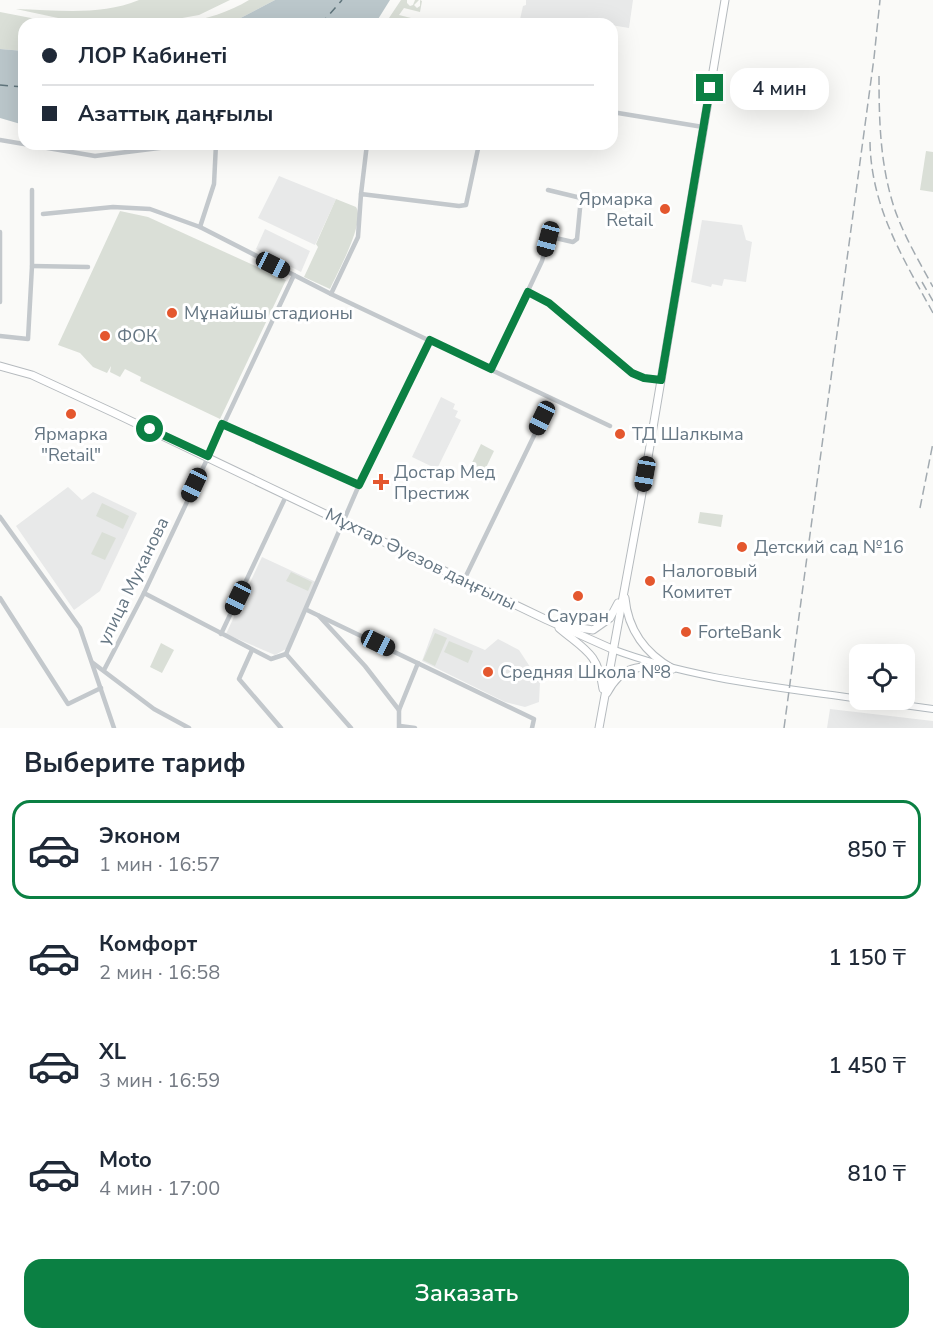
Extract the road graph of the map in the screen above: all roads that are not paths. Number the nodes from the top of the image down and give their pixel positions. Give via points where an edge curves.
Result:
1 (725, 0) edge
2 (618, 113) edge
3 (703, 127) junction
4 (0, 140) edge
5 (18, 143) edge
6 (59, 150) edge
7 (142, 150) edge
8 (216, 150) edge
9 (366, 150) edge
10 (477, 150) edge
11 (32, 190) dead end
12 (548, 190) dead end
13 (361, 194) junction
14 (43, 214) dead end
15 (200, 227) junction
16 (0, 232) edge
17 (32, 266) junction
18 (88, 267) dead end
19 (294, 275) junction
20 (528, 292) junction
21 (332, 294) junction
22 (0, 302) edge
23 (0, 336) edge
24 (430, 340) junction
25 (0, 366) edge
26 (491, 369) junction
27 (661, 380) junction
28 (544, 413) dead end
29 (222, 424) junction
30 (610, 426) dead end
31 (208, 456) junction
32 (359, 485) junction
33 (287, 494) junction
34 (0, 517) edge
35 (343, 522) junction
36 (464, 580) junction
37 (625, 583) junction
38 (144, 593) junction
39 (0, 598) edge
40 (307, 610) junction
41 (317, 615) junction
42 (553, 623) junction
43 (221, 634) junction
44 (612, 649) junction
45 (252, 650) junction
46 (286, 654) junction
47 (93, 663) junction
48 (418, 663) junction
49 (674, 669) junction
50 (104, 670) junction
51 (101, 688) junction
52 (849, 697) edge
53 (604, 704) junction
54 (915, 707) edge
55 (933, 709) edge
56 (399, 710) junction
57 (399, 727) edge
58 (114, 728) edge
59 (189, 728) edge
60 (281, 728) edge
61 (351, 728) edge
62 (415, 728) edge
63 (532, 728) edge
64 (599, 728) edge

1 - 3 main road
2 - 3 street
3 - 27 main road
4 - 5 street
6 - 7 street via 94,156
8 - 15 street via 214,184
9 - 13 street
10 - 13 street via 466,205
11 - 17 street
12 - 20 street via 580,198 577,239 573,242 549,237
13 - 21 street via 358,237
14 - 15 street via 113,207 150,209
15 - 19 street
16 - 22 street
17 - 18 street
17 - 23 street via 28,339
19 - 21 street
19 - 29 street, улица Муканова
20 - 26 street
20 - 27 street via 549,303 632,373
21 - 24 street
24 - 26 street
24 - 32 street
25 - 31 main road, Мұхтар Әуезов даңғылы via 32,375
26 - 30 street
27 - 37 main road
28 - 36 street
29 - 31 street, улица Муканова
29 - 32 street
31 - 33 main road, Мұхтар Әуезов даңғылы
31 - 38 street, улица Муканова
32 - 35 street
33 - 35 main road, Мұхтар Әуезов даңғылы
33 - 43 street
34 - 47 street via 80,628
35 - 36 main road, Мұхтар Әуезов даңғылы
35 - 40 street
36 - 42 main road, Мұхтар Әуезов даңғылы
37 - 42 main road via 610,618 593,630
37 - 44 main road
37 - 49 main road via 626,608 637,636 652,655
38 - 43 street
38 - 50 street, улица Муканова
39 - 51 street via 68,704
40 - 41 street
40 - 46 street
41 - 48 street
41 - 56 street via 365,666
42 - 44 main road, Мұхтар Әуезов даңғылы
42 - 53 main road via 594,659 601,675
43 - 45 street
44 - 49 main road, Мұхтар Әуезов даңғылы
44 - 53 main road
45 - 46 street via 271,660
45 - 60 street via 239,679
46 - 61 street
47 - 50 street
47 - 51 street
48 - 56 street
48 - 63 street via 534,719
49 - 52 main road, Мұхтар Әуезов даңғылы
49 - 53 main road via 638,667 626,671 614,682
50 - 59 street via 140,700
51 - 58 street
53 - 64 main road
54 - 55 main road, Мұхтар Әуезов даңғылы
56 - 57 street
57 - 62 street

